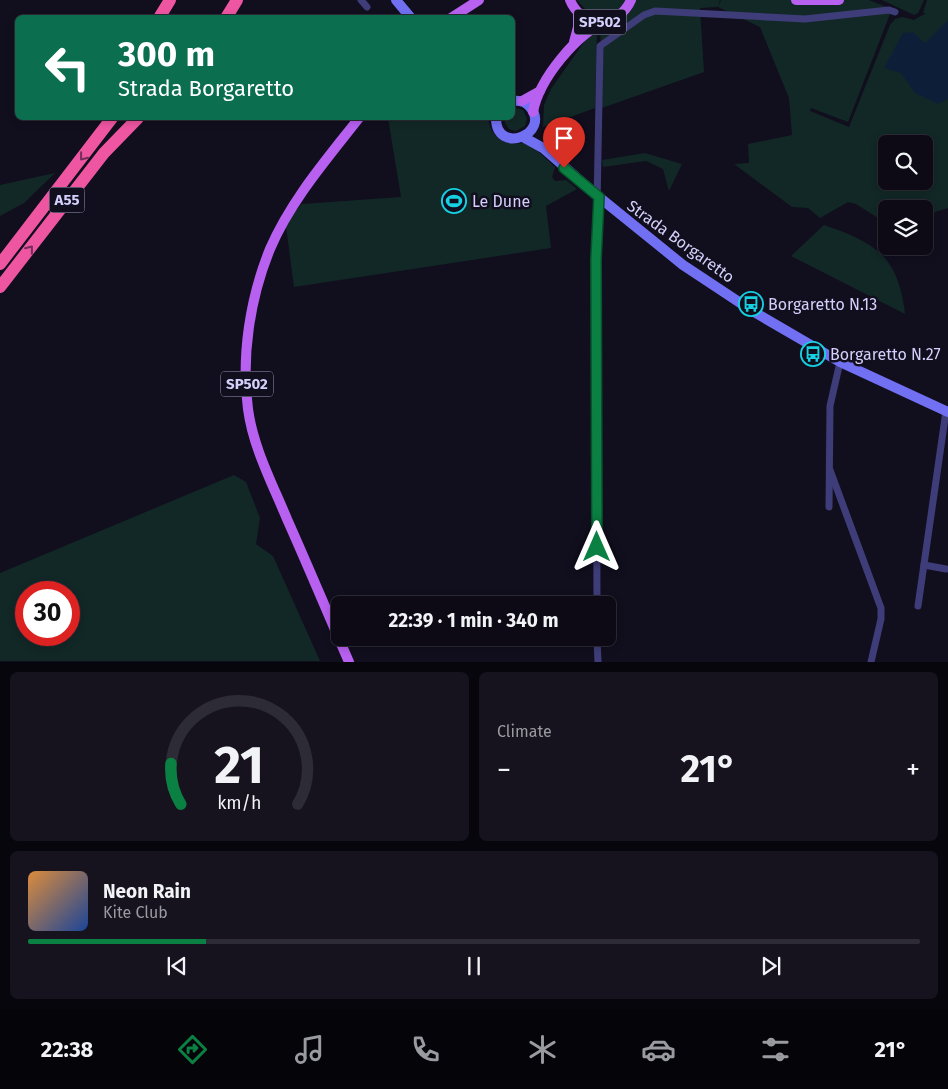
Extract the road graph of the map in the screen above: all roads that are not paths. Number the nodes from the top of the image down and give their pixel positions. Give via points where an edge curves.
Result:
1 (170, 0) edge
2 (237, 0) edge
3 (361, 0) edge
4 (396, 0) edge
5 (479, 0) edge
6 (570, 0) edge
7 (796, 0) edge
8 (840, 0) edge
9 (631, 3) edge
10 (367, 8) dead end
11 (895, 12) dead end
12 (578, 13) junction
13 (161, 15) edge
14 (228, 15) edge
15 (408, 15) edge
16 (456, 15) edge
17 (607, 21) junction
18 (574, 43) junction
19 (540, 90) junction
20 (517, 101) edge
21 (533, 112) junction
22 (110, 120) edge
23 (136, 120) edge
24 (357, 120) edge
25 (496, 120) edge
26 (533, 127) junction
27 (523, 137) junction
28 (543, 148) junction
29 (599, 197) junction
30 (0, 264) edge
31 (0, 287) edge
32 (840, 362) junction
33 (947, 412) edge
34 (830, 470) junction
35 (829, 506) dead end
36 (924, 565) junction
37 (946, 569) dead end
38 (597, 596) edge
39 (918, 606) dead end
40 (598, 646) edge
41 (349, 662) edge
42 (598, 662) edge
43 (871, 662) edge

1 - 13 highway
2 - 14 highway
3 - 10 street
4 - 15 street
5 - 16 main road
6 - 12 main road, SP502
7 - 8 main road
9 - 17 main road, SP502
11 - 29 street via 804,19 662,10 644,15 600,46
12 - 17 main road, SP502 via 594,21
12 - 18 main road
17 - 18 main road via 589,29
18 - 19 main road
19 - 20 main road
19 - 21 main road
20 - 21 street
21 - 26 street
22 -> 30 highway, A55
31 -> 23 highway, A55 via 104,152
24 - 41 main road, SP502 via 302,192 270,248 256,290 248,334 246,374 248,408 262,460
25 - 27 street, Strada Borgaretto via 504,135
26 - 27 street
26 - 28 street, Strada Borgaretto
27 - 28 street, Strada Borgaretto
28 - 29 street, Strada Borgaretto
29 - 32 street, Strada Borgaretto via 683,264 754,312
29 - 38 street via 596,259
32 - 33 street, Strada Borgaretto
32 - 34 street via 830,406
33 - 36 street, Strada Borgaretto
34 - 35 street
34 - 43 street via 881,608
36 - 37 street
36 - 39 street, Strada Borgaretto
40 - 42 street

